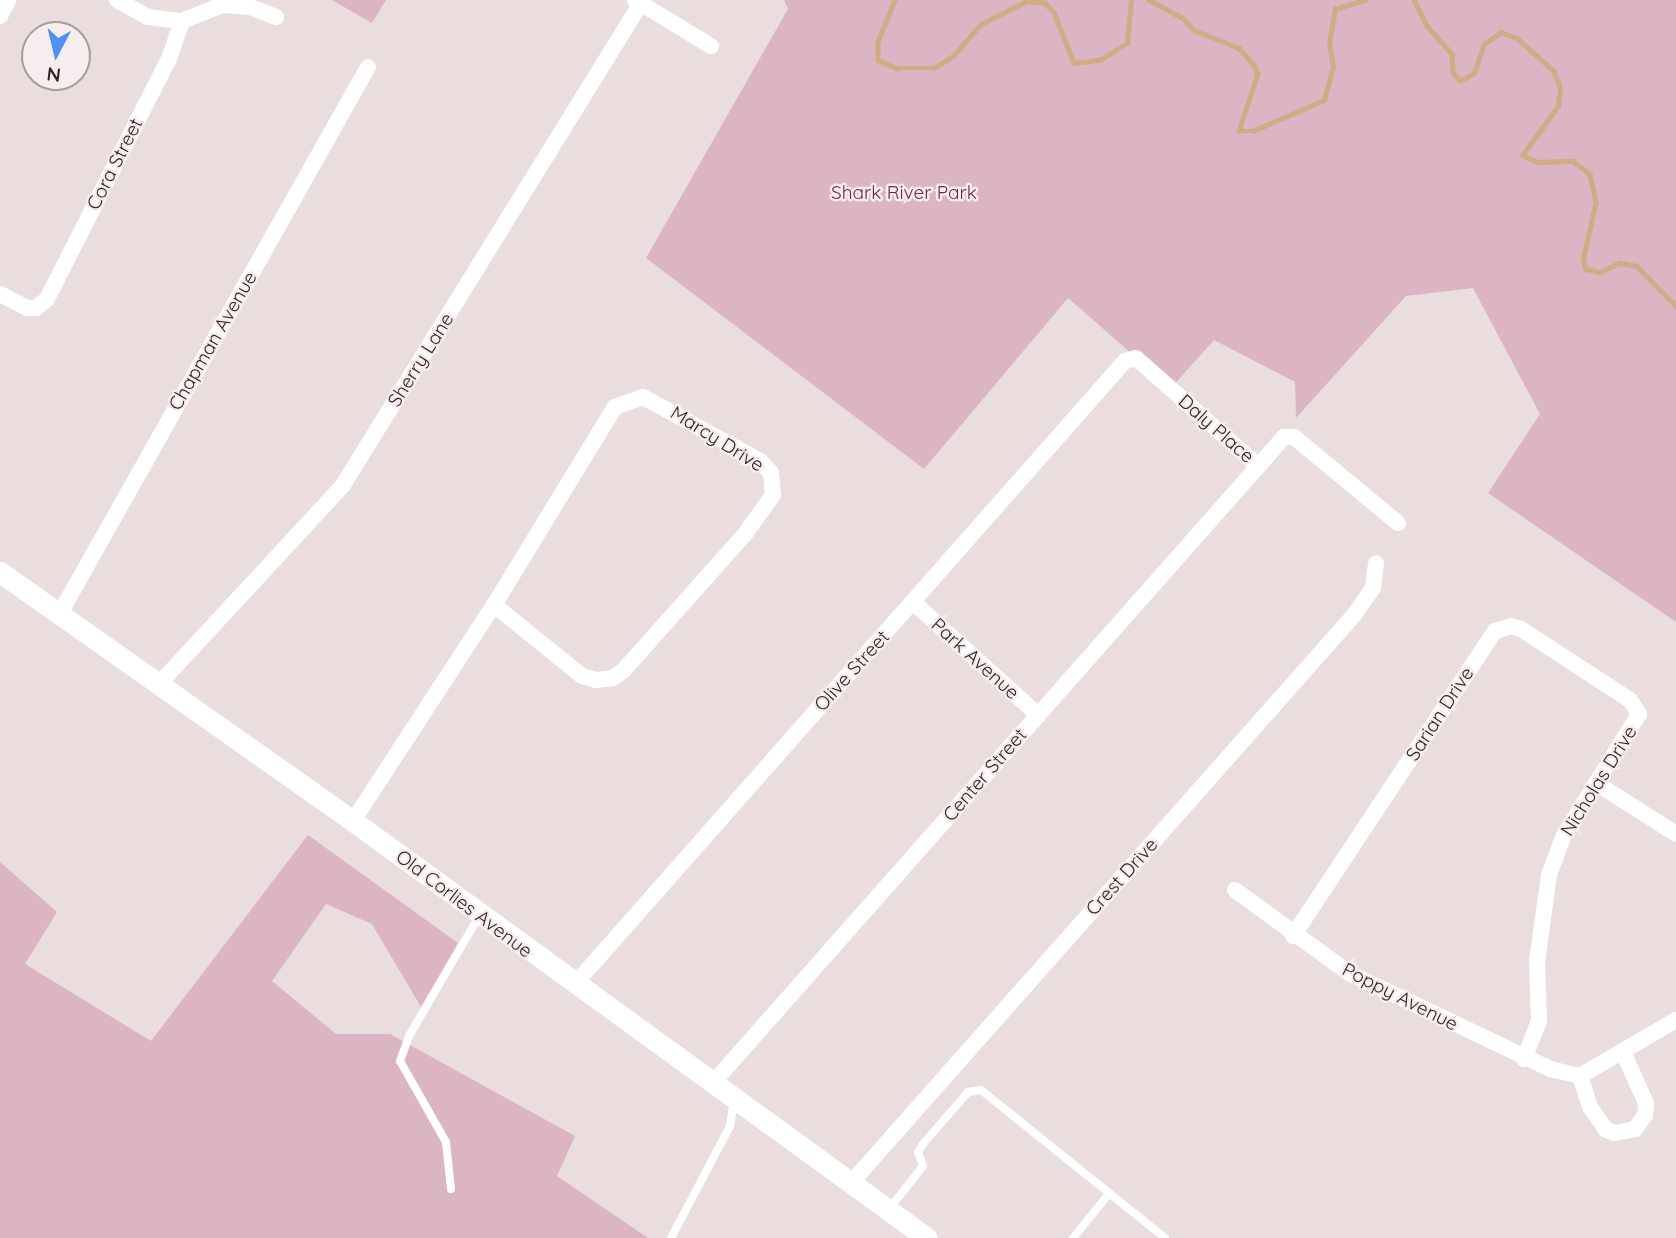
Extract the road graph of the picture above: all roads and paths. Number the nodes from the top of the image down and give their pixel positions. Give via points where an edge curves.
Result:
1 (8, 0) edge
2 (117, 0) edge
3 (638, 2) edge
4 (0, 16) edge
5 (276, 18) dead end
6 (182, 22) junction
7 (711, 46) dead end
8 (368, 67) dead end
9 (0, 294) edge
10 (1129, 358) joint
11 (1258, 466) junction
12 (1398, 523) dead end
13 (1376, 563) dead end
14 (0, 572) edge
15 (913, 602) junction
16 (494, 605) junction
17 (59, 615) junction
18 (159, 684) junction
19 (1636, 707) joint
20 (1038, 715) junction
21 (1596, 783) junction
22 (353, 821) junction
23 (1676, 834) edge
24 (1235, 890) dead end
25 (479, 916) junction
26 (1293, 936) junction
27 (575, 984) junction
28 (1676, 1020) edge
29 (1624, 1054) junction
30 (1524, 1059) junction
31 (1580, 1076) junction
32 (712, 1083) junction
33 (735, 1098) junction
34 (851, 1183) junction
35 (451, 1189) dead end
36 (1108, 1195) junction
37 (888, 1210) junction
38 (671, 1238) edge
39 (927, 1238) edge
40 (1073, 1238) edge
41 (1164, 1238) edge

1 - 4 street
2 - 6 street via 148,18
3 - 7 street
3 - 18 street, Sherry Lane via 343,485
5 - 6 street via 250,7 222,5
6 - 9 street, Cora Street via 169,59 42,304 27,308
8 - 17 street, Chapman Avenue
10 - 11 street, Daly Place via 1136,358
10 - 15 street, Olive Street
11 - 12 street, Daly Place via 1284,437 1294,437
11 - 20 street, Center Street
13 - 34 street, Crest Drive via 1373,588 1354,615
14 - 17 street, Old Corlies Avenue
15 - 20 street, Park Avenue
15 - 27 street, Olive Street
16 - 16 street, Marcy Drive via 568,480 623,401 655,400 760,461 771,473 770,503 613,678 582,676
16 - 22 street, Marcy Drive
17 - 18 street, Old Corlies Avenue
18 - 22 street, Old Corlies Avenue
19 - 21 street, Nicholas Drive via 1637,720
19 - 26 street, Sarian Drive via 1521,629 1511,626 1495,631
20 - 32 street, Center Street
21 - 23 street
21 - 30 street, Nicholas Drive via 1564,835 1549,875 1537,961 1539,1021
22 - 25 street, Old Corlies Avenue
24 - 26 street, Poppy Avenue
25 - 27 street, Old Corlies Avenue
25 - 35 lane via 409,1036 400,1061 446,1142
26 - 30 street, Poppy Avenue via 1385,993
27 - 32 street, Old Corlies Avenue
28 - 29 street
29 - 31 street
29 - 31 street via 1646,1103 1645,1115 1635,1129 1626,1133 1606,1130 1590,1107
30 - 31 street, Poppy Avenue
32 - 33 street, Old Corlies Avenue
33 - 34 street, Old Corlies Avenue
33 - 38 lane via 730,1125
34 - 37 street, Old Corlies Avenue
36 - 37 lane via 981,1090 968,1092 923,1143 918,1152 923,1166
36 - 40 lane
36 - 41 lane
37 - 39 street, Old Corlies Avenue

